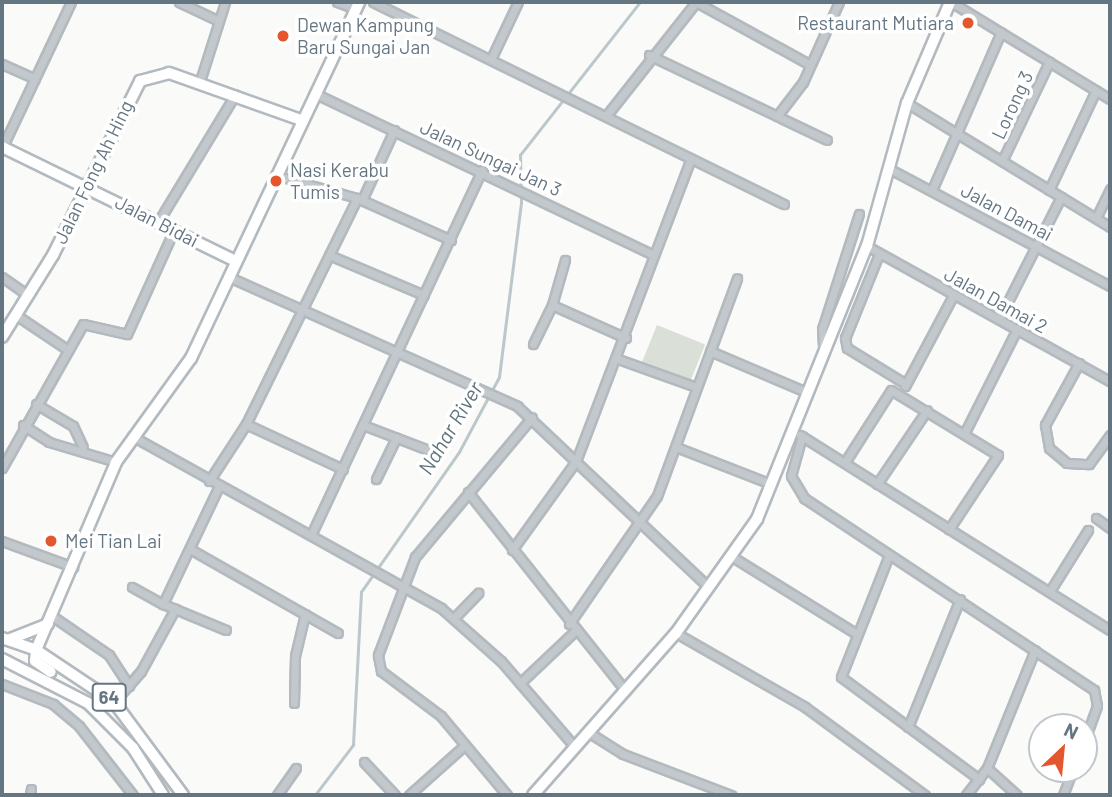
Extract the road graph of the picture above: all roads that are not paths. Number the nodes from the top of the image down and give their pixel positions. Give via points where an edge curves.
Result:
1 (71, 2) edge
2 (179, 2) edge
3 (225, 2) edge
4 (337, 2) edge
5 (373, 2) edge
6 (518, 2) edge
7 (696, 2) edge
8 (839, 2) edge
9 (951, 2) edge
10 (358, 6) edge
11 (219, 20) junction
12 (1001, 32) junction
13 (649, 55) junction
14 (491, 59) junction
15 (1049, 62) junction
16 (2, 64) edge
17 (809, 64) junction
18 (35, 79) junction
19 (200, 80) junction
20 (1096, 90) junction
21 (314, 93) junction
22 (235, 94) junction
23 (1110, 99) edge
24 (907, 103) junction
25 (606, 116) junction
26 (777, 116) junction
27 (301, 120) junction
28 (394, 130) junction
29 (954, 132) junction
30 (827, 140) dead end
31 (2, 147) edge
32 (691, 159) junction
33 (1002, 161) junction
34 (888, 168) junction
35 (482, 170) junction
36 (275, 175) junction
37 (85, 185) junction
38 (1110, 189) edge
39 (932, 190) junction
40 (1049, 190) junction
41 (1061, 197) junction
42 (360, 199) junction
43 (784, 205) dead end
44 (859, 214) dead end
45 (1096, 218) junction
46 (158, 222) junction
47 (1110, 227) edge
48 (174, 230) junction
49 (451, 240) junction
50 (867, 246) junction
51 (1036, 246) junction
52 (879, 254) junction
53 (329, 255) junction
54 (653, 255) junction
55 (565, 260) dead end
56 (236, 261) junction
57 (2, 277) edge
58 (229, 277) junction
59 (737, 278) dead end
60 (1110, 286) edge
61 (29, 295) junction
62 (424, 295) junction
63 (954, 295) junction
64 (552, 305) junction
65 (301, 311) junction
66 (16, 315) junction
67 (999, 319) junction
68 (1017, 329) junction
69 (2, 337) edge
70 (626, 338) junction
71 (533, 344) dead end
72 (823, 346) junction
73 (68, 350) junction
74 (710, 351) junction
75 (394, 352) junction
76 (618, 359) junction
77 (1079, 363) junction
78 (1110, 381) edge
79 (906, 384) junction
80 (696, 387) junction
81 (804, 391) junction
82 (901, 393) junction
83 (36, 404) junction
84 (927, 410) junction
85 (533, 417) junction
86 (246, 424) junction
87 (23, 425) junction
88 (363, 425) junction
89 (790, 429) junction
90 (964, 434) junction
91 (1110, 435) edge
92 (131, 436) junction
93 (802, 436) junction
94 (396, 438) junction
95 (83, 447) junction
96 (676, 447) junction
97 (428, 450) dead end
98 (576, 461) junction
99 (116, 462) junction
100 (845, 462) junction
101 (2, 468) edge
102 (343, 470) junction
103 (376, 479) dead end
104 (209, 481) junction
105 (877, 484) junction
106 (771, 485) junction
107 (219, 486) junction
108 (468, 492) junction
109 (1096, 518) dead end
110 (645, 522) junction
111 (1110, 527) edge
112 (949, 529) junction
113 (1087, 530) dead end
114 (311, 535) junction
115 (2, 541) edge
116 (190, 549) junction
117 (512, 550) junction
118 (889, 555) junction
119 (731, 556) junction
120 (74, 567) junction
121 (706, 585) junction
122 (400, 586) junction
123 (132, 587) dead end
124 (1050, 591) junction
125 (478, 593) dead end
126 (960, 599) junction
127 (163, 604) junction
128 (175, 609) junction
129 (304, 614) junction
130 (454, 618) junction
131 (50, 620) junction
132 (572, 627) junction
133 (1110, 630) edge
134 (226, 631) dead end
135 (338, 633) dead end
136 (676, 633) junction
137 (857, 634) junction
138 (5, 639) edge
139 (36, 650) junction
140 (1035, 650) junction
141 (2, 659) edge
142 (520, 683) junction
143 (2, 684) edge
144 (129, 686) junction
145 (626, 691) junction
146 (78, 695) junction
147 (114, 702) junction
148 (294, 704) dead end
149 (1092, 713) edge
150 (908, 727) junction
151 (589, 732) junction
152 (465, 745) junction
153 (575, 747) junction
154 (364, 762) dead end
155 (296, 768) dead end
156 (987, 768) junction
157 (979, 779) junction
158 (133, 795) edge
159 (163, 795) edge
160 (183, 795) edge
161 (277, 795) edge
162 (395, 795) edge
163 (409, 795) edge
164 (508, 795) edge
165 (533, 795) edge
166 (731, 795) edge
167 (925, 795) edge
168 (966, 795) edge
169 (1017, 795) edge

1 - 18 street
2 - 11 street
3 - 11 street
4 - 10 street
5 - 14 street
6 - 14 street
7 - 13 street
7 - 17 street
8 - 17 street
9 - 12 street
9 - 24 street
10 - 21 street
11 - 19 street
12 - 15 street
12 - 29 street
13 - 25 street
13 - 26 street
14 - 25 street
15 - 20 street
15 - 33 street, Lorong 3
16 - 18 street
17 - 26 street
18 - 31 street
19 - 22 street, Jalan Fong Ah Hing
19 - 37 street, Jalan Fong Ah Hing via 169,73 140,81
20 - 23 street
20 - 40 street
21 - 27 street
21 - 28 street, Jalan Sungai Jan 3
22 - 27 street, Jalan Fong Ah Hing
22 - 46 street
24 - 29 street
24 - 34 street
25 - 32 street
26 - 30 street
27 - 36 street
28 - 35 street, Jalan Sungai Jan 3
28 - 42 street
29 - 33 street
29 - 39 street
31 - 37 street, Jalan Bidai
32 - 43 street
32 - 54 street
33 - 40 street
34 - 39 street, Jalan Damai
34 - 50 street
35 - 49 street
35 - 54 street, Jalan Sungai Jan 3
36 - 42 street
36 - 56 street
37 - 46 street, Jalan Bidai
37 - 61 street, Jalan Fong Ah Hing
38 - 45 street
39 - 51 street, Jalan Damai
40 - 41 street
41 - 45 street
41 - 51 street
42 - 49 street
42 - 53 street
44 - 72 street via 822,329
45 - 47 street
46 - 48 street, Jalan Bidai
48 - 56 street, Jalan Bidai
48 - 73 street via 127,334 120,337 87,321
49 - 62 street
50 - 52 street, Jalan Damai 2
50 - 72 street
51 - 60 street, Jalan Damai
51 - 67 street
52 - 63 street, Jalan Damai 2
52 - 79 street via 845,338 847,348
53 - 62 street
53 - 65 street
54 - 70 street
55 - 64 street
56 - 58 street
57 - 61 street
58 - 65 street
58 - 92 street via 191,358
59 - 74 street
61 - 66 street, Jalan Fong Ah Hing
62 - 75 street
63 - 67 street, Jalan Damai 2
63 - 79 street
64 - 70 street
64 - 71 street
65 - 75 street
65 - 86 street
66 - 69 street, Jalan Fong Ah Hing
66 - 73 street
67 - 68 street, Jalan Damai 2
68 - 77 street, Jalan Damai 2
68 - 90 street
70 - 76 street
72 - 81 street
73 - 83 street
74 - 80 street
74 - 81 street
75 - 85 street
75 - 88 street
76 - 80 street
76 - 98 street
77 - 78 street, Jalan Damai 2
77 - 91 street via 1045,425 1049,448 1067,463 1089,464
79 - 82 street
80 - 96 street
81 - 89 street
82 - 84 street
82 - 100 street via 888,392
83 - 87 street
83 - 95 street via 74,426
84 - 90 street
84 - 105 street
85 - 98 street
85 - 108 street
86 - 102 street
86 - 104 street
87 - 95 street via 49,442
87 - 101 street
88 - 94 street
88 - 102 street
89 - 93 street
89 - 106 street
90 - 112 street via 998,455
92 - 99 street
92 - 104 street
93 - 100 street
93 - 118 street via 792,475 797,492
94 - 97 street
94 - 103 street
95 - 99 street
96 - 106 street
96 - 110 street
98 - 110 street
98 - 117 street
99 - 120 street
100 - 105 street
102 - 114 street
104 - 107 street
105 - 112 street
106 - 119 street
107 - 114 street
107 - 116 street
108 - 117 street
108 - 122 street via 415,557
109 - 111 street
110 - 121 street
110 - 132 street
112 - 124 street
113 - 124 street
114 - 122 street
115 - 120 street
116 - 127 street
116 - 129 street
117 - 132 street
118 - 126 street
118 - 137 street
119 - 121 street
119 - 137 street
120 - 131 street
121 - 136 street
122 - 130 street
122 - 152 street via 378,655 381,671 441,716
123 - 127 street
124 - 133 street
125 - 130 street
126 - 140 street
126 - 150 street
127 - 128 street
128 - 134 street
128 - 144 street
129 - 135 street
129 - 148 street via 295,656
130 - 142 street
131 - 138 main road
131 - 139 street
131 - 144 street via 109,655
132 - 142 street
132 - 145 street
136 - 145 street
136 - 167 street via 805,707
137 - 150 street via 841,677
138 - 139 main road, 64
139 - 146 main road via 35,661 71,684
139 - 147 main road, 64
140 - 149 street via 1097,694
140 - 156 street
141 - 146 main road, 64
142 - 153 street
143 - 158 street via 53,704 79,726
144 - 147 street
145 - 151 street
146 - 159 main road, 64 via 133,748
147 - 160 main road, 64
150 - 157 street
151 - 153 street
151 - 166 street via 623,754
152 - 163 street
152 - 164 street
153 - 165 street
154 - 162 street
155 - 161 street
156 - 157 street
156 - 169 street
157 - 168 street

